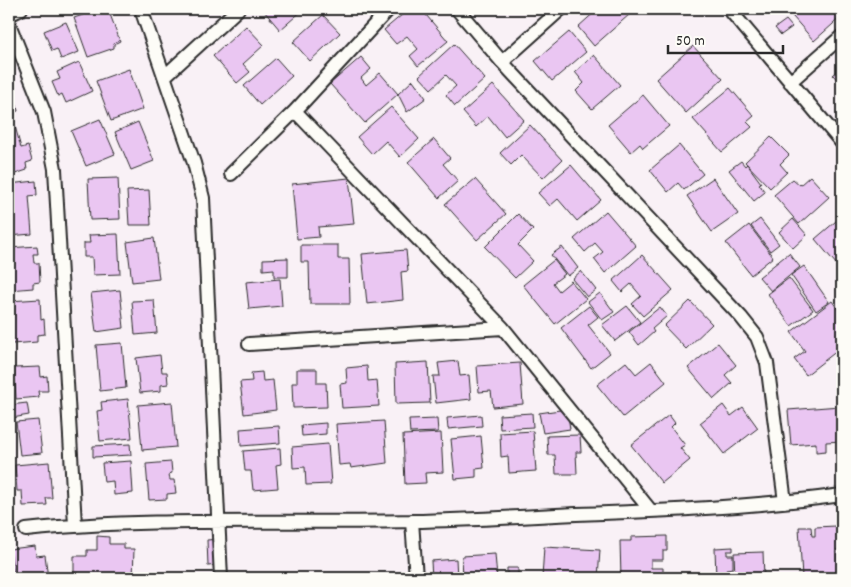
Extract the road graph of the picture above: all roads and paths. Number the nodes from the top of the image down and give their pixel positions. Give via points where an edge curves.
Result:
1 (20, 9) edge
2 (141, 9) edge
3 (238, 9) edge
4 (389, 9) edge
5 (457, 9) edge
6 (561, 9) edge
7 (729, 9) edge
8 (9, 15) edge
9 (9, 24) edge
10 (842, 36) edge
11 (502, 62) junction
12 (165, 76) junction
13 (790, 82) junction
14 (295, 110) junction
15 (842, 143) edge
16 (231, 174) dead end
17 (503, 328) junction
18 (249, 344) dead end
19 (842, 495) edge
20 (785, 502) junction
21 (651, 511) junction
22 (220, 522) junction
23 (412, 522) junction
24 (75, 525) junction
25 (26, 530) dead end
26 (221, 578) edge
27 (416, 578) edge

1 - 8 street
2 - 12 street
3 - 12 street
4 - 14 street
5 - 11 street
6 - 11 street
7 - 13 street
9 - 24 street via 44,112 55,169
10 - 13 street
11 - 20 street via 757,337 767,364
12 - 22 street via 203,198
13 - 15 street
14 - 16 street
14 - 17 street
17 - 18 street
17 - 21 street
19 - 20 street
20 - 21 street
21 - 23 street
22 - 23 street
22 - 24 street
22 - 26 street
23 - 27 street
24 - 25 street

